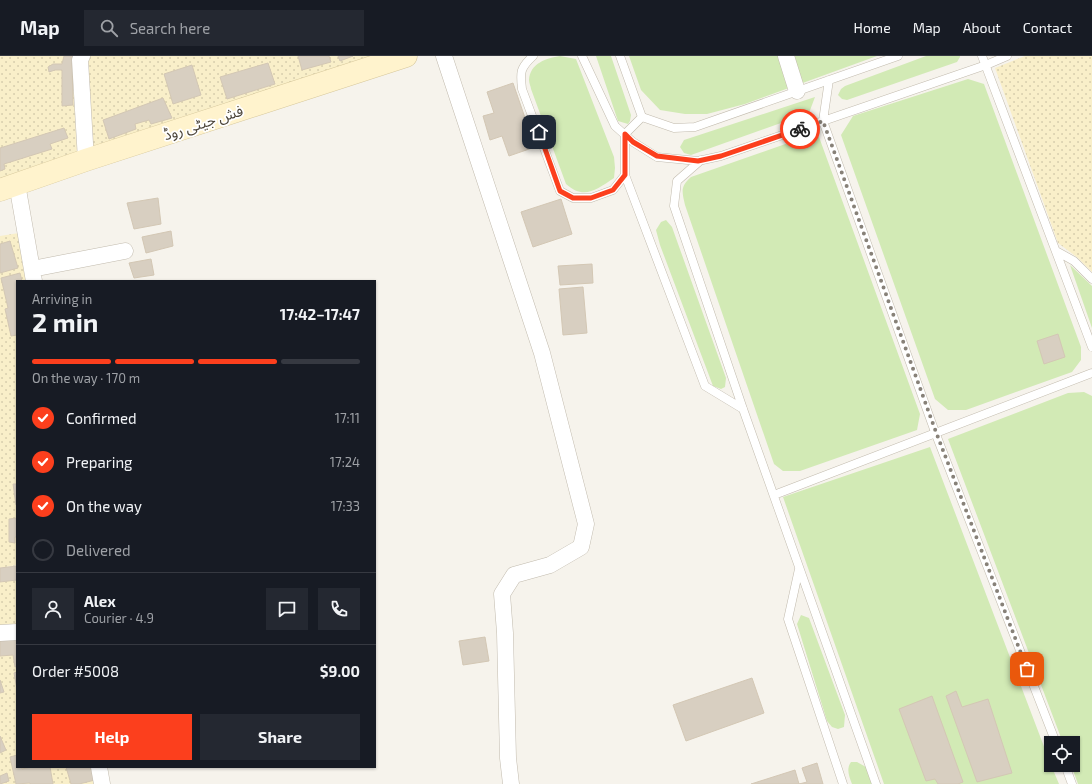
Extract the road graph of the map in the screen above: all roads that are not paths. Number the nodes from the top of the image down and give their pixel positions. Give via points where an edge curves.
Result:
1 (82, 56) edge
2 (406, 56) edge
3 (444, 56) edge
4 (533, 56) edge
5 (582, 56) edge
6 (620, 56) edge
7 (786, 56) edge
8 (898, 56) edge
9 (982, 56) edge
10 (1008, 56) edge
11 (986, 65) junction
12 (829, 80) junction
13 (797, 91) junction
14 (642, 117) junction
15 (823, 121) junction
16 (625, 134) junction
17 (86, 160) junction
18 (701, 160) junction
19 (625, 175) junction
20 (8, 187) edge
21 (1056, 250) junction
22 (125, 251) dead end
23 (33, 275) edge
24 (1092, 279) edge
25 (1092, 347) edge
26 (1092, 373) edge
27 (743, 409) junction
28 (936, 432) junction
29 (774, 495) junction
30 (800, 568) junction
31 (16, 632) edge
32 (0, 633) edge
33 (1053, 736) edge
34 (99, 768) edge
35 (1068, 772) edge
36 (102, 784) edge
37 (511, 784) edge
38 (843, 784) edge
39 (876, 784) edge
40 (1072, 784) edge

1 - 17 street via 80,60
2 - 17 street, فش جیٹی روڈ
3 - 37 street via 542,354 586,524 581,547 550,565 514,575 502,594
4 - 19 lane via 524,64 520,73 522,89 560,191 573,198 591,198 613,190
5 - 16 lane via 616,126
6 - 14 lane
7 - 13 street
8 - 12 lane
9 - 11 lane
10 - 11 lane
11 - 15 lane
11 - 21 lane
12 - 13 lane
12 - 15 lane
13 - 14 lane via 695,127 674,128
14 - 16 lane
15 - 18 lane via 721,156
15 - 28 lane
16 - 18 lane via 633,142 657,156
16 - 19 lane
17 - 20 street, فش جیٹی روڈ
18 - 27 lane via 677,181 674,206
19 - 27 lane via 705,386
20 - 23 street
21 - 24 lane via 1074,261
21 - 25 lane
22 - 23 street
26 - 28 lane
27 - 29 lane
28 - 29 lane
28 - 33 lane
29 - 30 lane
30 - 38 lane via 788,619
30 - 39 lane
31 - 32 street
34 - 36 street
35 - 40 lane

